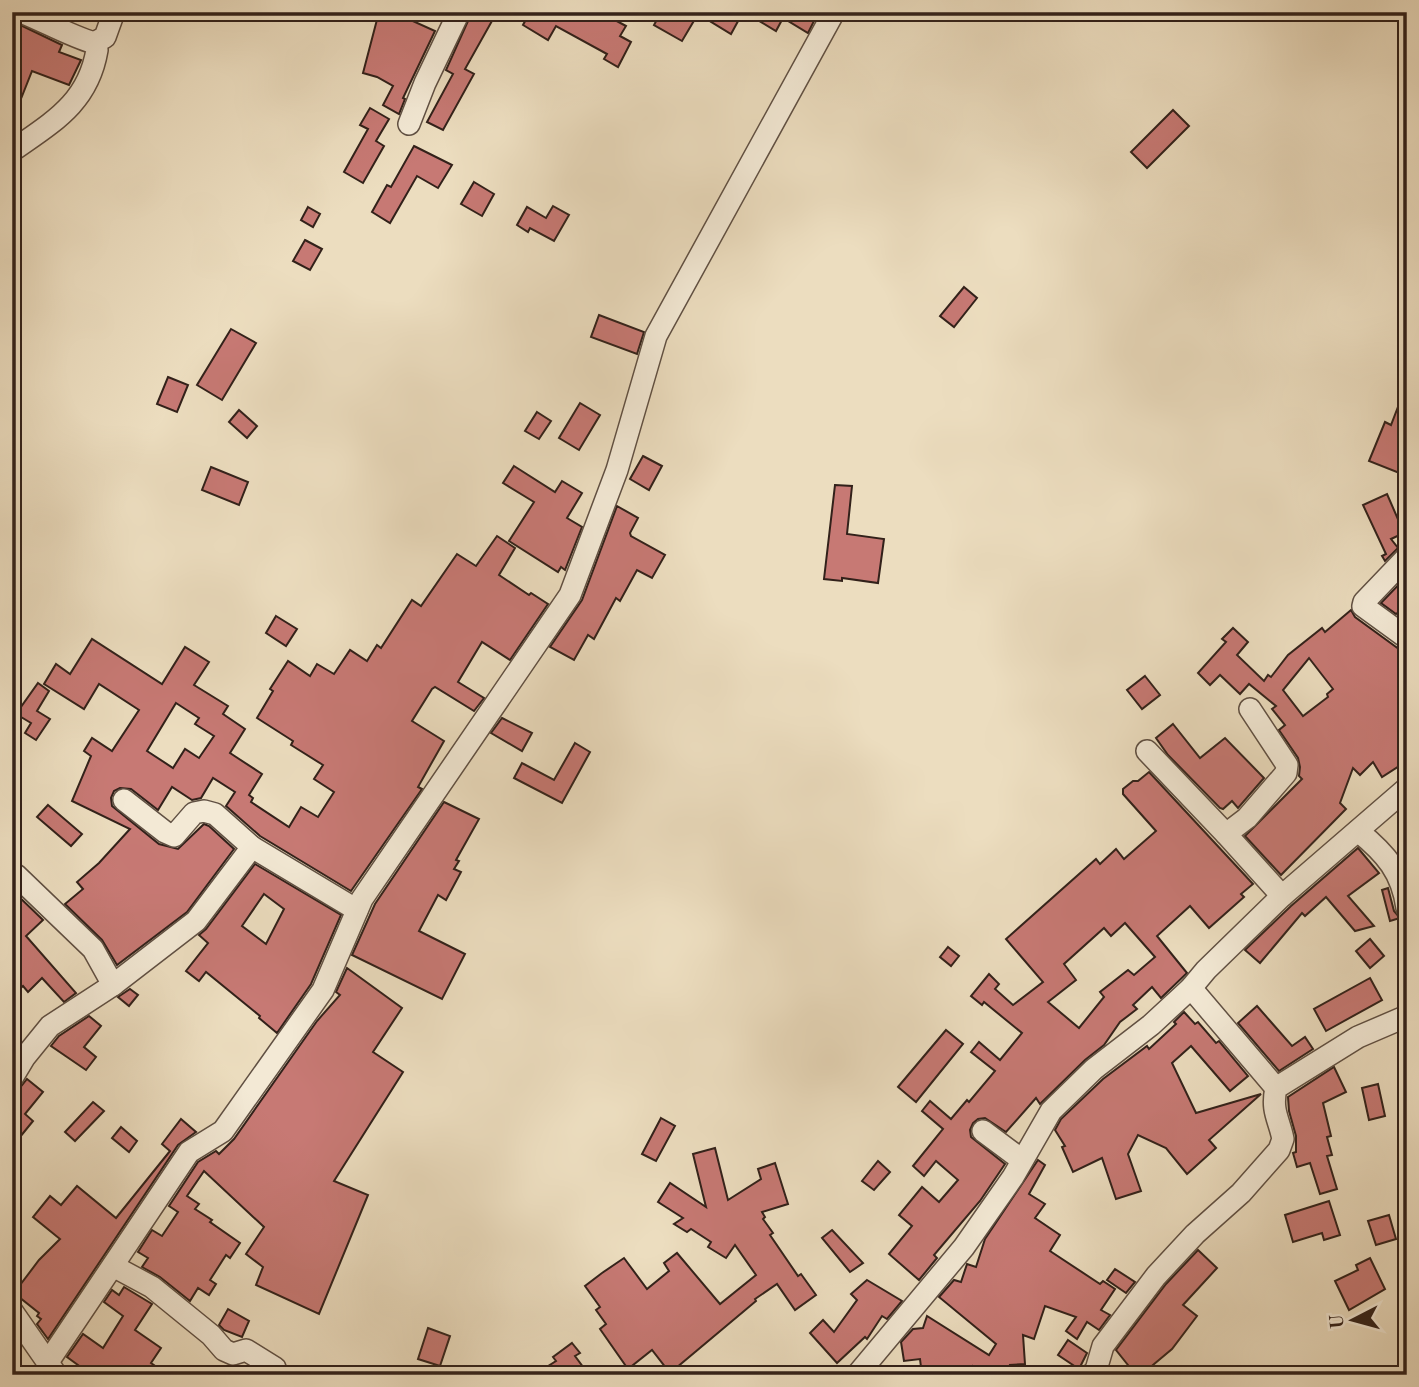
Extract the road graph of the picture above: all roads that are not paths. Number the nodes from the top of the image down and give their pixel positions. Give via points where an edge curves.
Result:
1 (21, 12) edge
2 (114, 12) edge
3 (459, 12) edge
4 (834, 12) edge
5 (94, 43) junction
6 (409, 124) dead end
7 (12, 151) edge
8 (1407, 557) edge
9 (1407, 638) edge
10 (1250, 709) dead end
11 (1147, 751) dead end
12 (1407, 788) edge
13 (124, 800) dead end
14 (1359, 831) junction
15 (1226, 834) junction
16 (252, 846) junction
17 (16, 875) dead end
18 (1282, 896) junction
19 (1407, 908) edge
20 (357, 909) junction
21 (113, 985) junction
22 (1191, 988) junction
23 (1407, 1016) edge
24 (18, 1053) edge
25 (12, 1078) edge
26 (1276, 1088) junction
27 (983, 1131) dead end
28 (1022, 1160) junction
29 (113, 1266) junction
30 (12, 1311) edge
31 (20, 1337) edge
32 (52, 1369) edge
33 (271, 1375) edge
34 (857, 1375) edge
35 (1091, 1375) edge

1 - 5 street
2 - 5 street via 105,37
3 - 6 street
4 - 20 street via 656,336 617,470 570,594
5 - 7 street via 97,50 85,89 64,115
8 - 9 street via 1363,606
10 - 15 street via 1287,765 1286,773 1247,818
11 - 15 street
12 - 14 street
13 - 16 street via 174,836 194,813 215,814
14 - 18 street
14 - 19 street via 1382,851 1404,887
15 - 18 street
16 - 20 street
16 - 21 street via 196,921
17 - 21 street via 93,949
18 - 22 street
20 - 29 street via 323,990 223,1131 189,1152
21 - 24 street
22 - 26 street
22 - 28 street via 1051,1111
23 - 26 street via 1358,1037
24 - 25 street
26 - 35 street via 1273,1102 1283,1139 1279,1150 1156,1276 1103,1346
27 - 28 street
28 - 34 street via 964,1247
29 - 32 street
29 - 33 street via 152,1287 225,1350 233,1354 246,1350 275,1368
30 - 31 street
31 - 32 street

